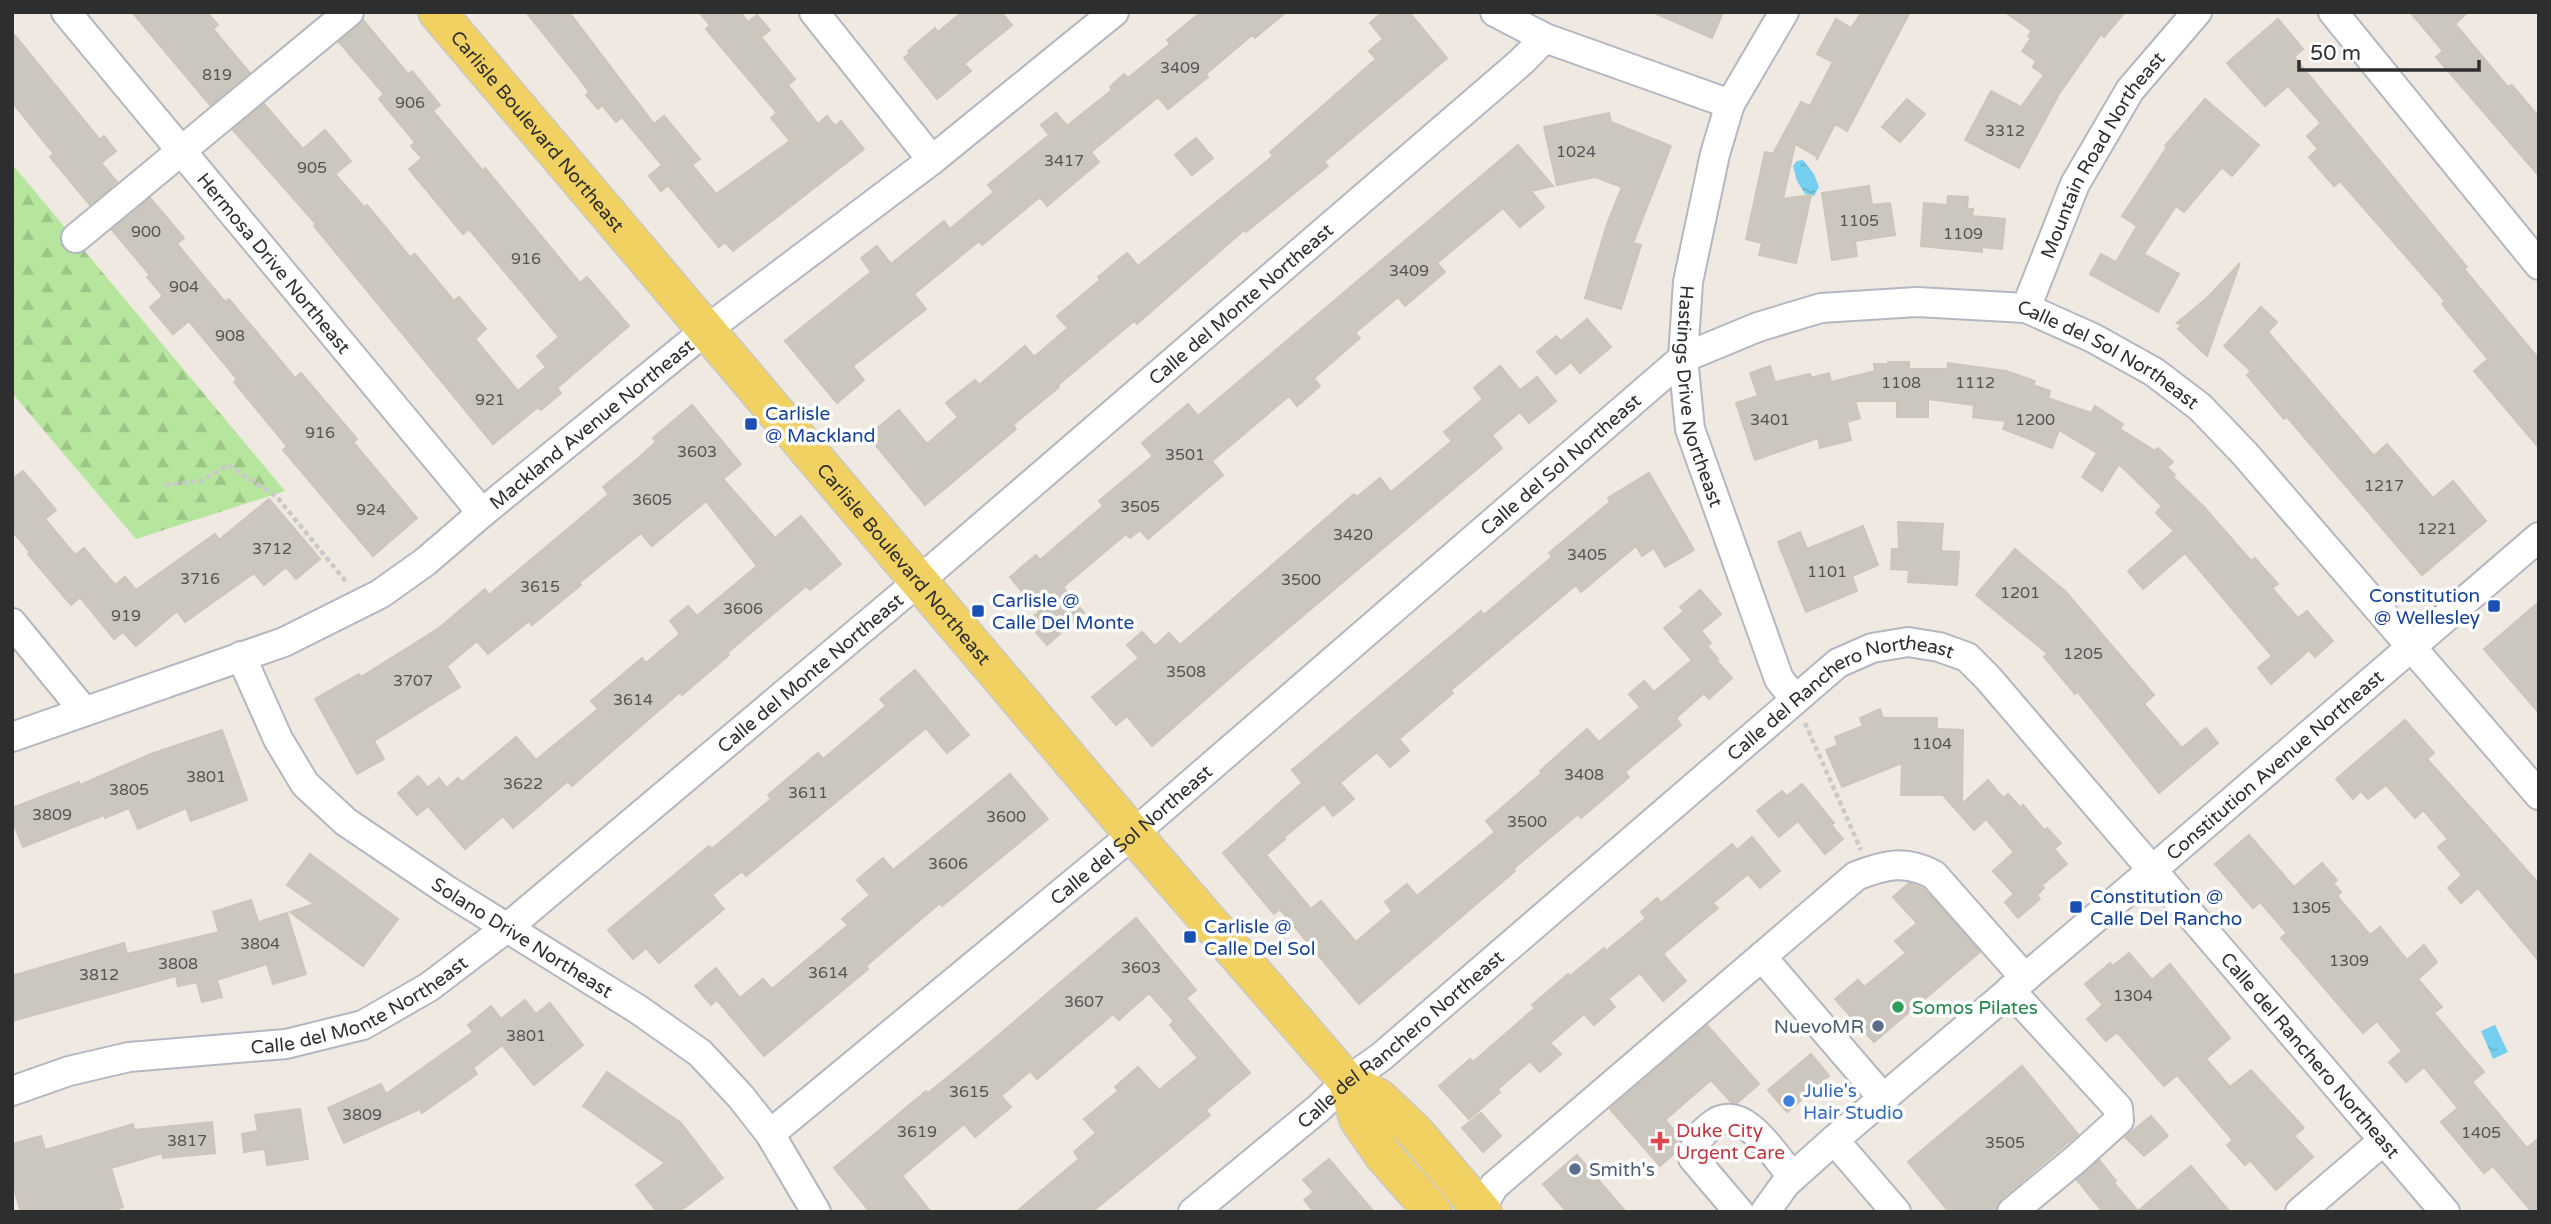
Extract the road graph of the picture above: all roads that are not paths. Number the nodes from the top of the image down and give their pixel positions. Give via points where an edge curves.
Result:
1 (66, 12) edge
2 (349, 12) edge
3 (437, 12) edge
4 (814, 12) edge
5 (1114, 12) edge
6 (1495, 12) edge
7 (1784, 12) edge
8 (2197, 12) edge
9 (2333, 12) edge
10 (1545, 38) junction
11 (1730, 104) junction
12 (181, 150) junction
13 (932, 160) junction
14 (76, 238) dead end
15 (2539, 265) edge
16 (2026, 308) junction
17 (705, 331) junction
18 (1683, 358) junction
19 (482, 513) junction
20 (2539, 537) edge
21 (919, 581) junction
22 (12, 623) edge
23 (2410, 647) junction
24 (241, 656) junction
25 (1799, 709) junction
26 (84, 711) junction
27 (12, 737) edge
28 (2539, 795) edge
29 (1133, 834) junction
30 (2151, 871) junction
31 (508, 927) junction
32 (1762, 957) junction
33 (2018, 984) junction
34 (1347, 1081) junction
35 (12, 1091) edge
36 (1883, 1098) junction
37 (770, 1134) junction
38 (1834, 1140) junction
39 (2383, 1141) junction
40 (1383, 1155) junction
41 (1789, 1180) junction
42 (1482, 1210) edge
43 (816, 1212) edge
44 (1193, 1212) edge
45 (1433, 1212) edge
46 (1740, 1212) edge
47 (1765, 1212) edge
48 (1896, 1212) edge
49 (2012, 1212) edge
50 (2300, 1212) edge
51 (2445, 1212) edge

1 - 12 street, Hermosa Drive Northeast
2 - 12 street
3 - 17 main road, Carlisle Boulevard Northeast
4 - 13 street
5 - 13 street, Mackland Avenue Northeast
6 - 10 street
7 - 11 street, Hastings Drive Northeast
8 - 16 street, Mountain Road Northeast via 2130,90 2075,184
9 - 15 street
10 - 11 street
10 - 21 street, Calle del Monte Northeast
11 - 18 street, Hastings Drive Northeast via 1714,154 1688,282
12 - 14 street
12 - 19 street, Hermosa Drive Northeast
13 - 17 street, Mackland Avenue Northeast
16 - 18 street, Calle del Sol Northeast via 1917,302 1821,308 1758,327
16 - 23 street, Calle del Sol Northeast via 2154,372 2200,407
17 - 19 street, Mackland Avenue Northeast
17 - 21 main road, Carlisle Boulevard Northeast
18 - 25 street, Hastings Drive Northeast via 1690,429 1779,679
18 - 29 street, Calle del Sol Northeast
19 - 24 street, Mackland Avenue Northeast via 380,594 284,642
20 - 23 street, Constitution Avenue Northeast
21 - 29 main road, Carlisle Boulevard Northeast
21 - 31 street, Calle del Monte Northeast
22 - 26 street
23 - 28 street, Calle del Sol Northeast
23 - 30 street, Constitution Avenue Northeast
24 - 26 street, Mackland Avenue Northeast
24 - 31 street, Solano Drive Northeast via 278,739 305,784 346,822
25 - 30 street, Calle del Ranchero Northeast via 1838,663 1872,648 1908,642 1968,657
25 - 34 street, Calle del Ranchero Northeast
26 - 27 street, Mackland Avenue Northeast
29 - 34 main road, Carlisle Boulevard Northeast
29 - 37 street, Calle del Sol Northeast
30 - 33 street, Constitution Avenue Northeast
30 - 39 street, Calle del Ranchero Northeast
31 - 35 street, Calle del Monte Northeast via 429,987 363,1025 286,1044 129,1056
31 - 37 street, Solano Drive Northeast via 701,1053
32 - 33 street via 1856,876 1884,865 1919,866 1934,875
32 - 36 street
32 - 42 street via 1494,1186
33 - 36 street, Constitution Avenue Northeast
33 - 49 street via 2118,1108 2119,1120
34 - 40 main road, Carlisle Boulevard Northeast via 1358,1119
34 - 42 main road, Carlisle Boulevard Northeast via 1388,1106
34 - 44 street, Calle del Ranchero Northeast
36 - 38 street, Constitution Avenue Northeast
37 - 43 street, Solano Drive Northeast
38 - 41 street, Constitution Avenue Northeast
38 - 48 street
39 - 50 street
39 - 51 street, Calle del Ranchero Northeast
40 - 42 main road via 1424,1173 1465,1211
40 - 45 main road, Carlisle Boulevard Northeast
41 - 46 street, Constitution Avenue Northeast
41 - 46 street via 1747,1124 1732,1117 1718,1119 1701,1134 1693,1158
41 - 47 street, Constitution Avenue Northeast

